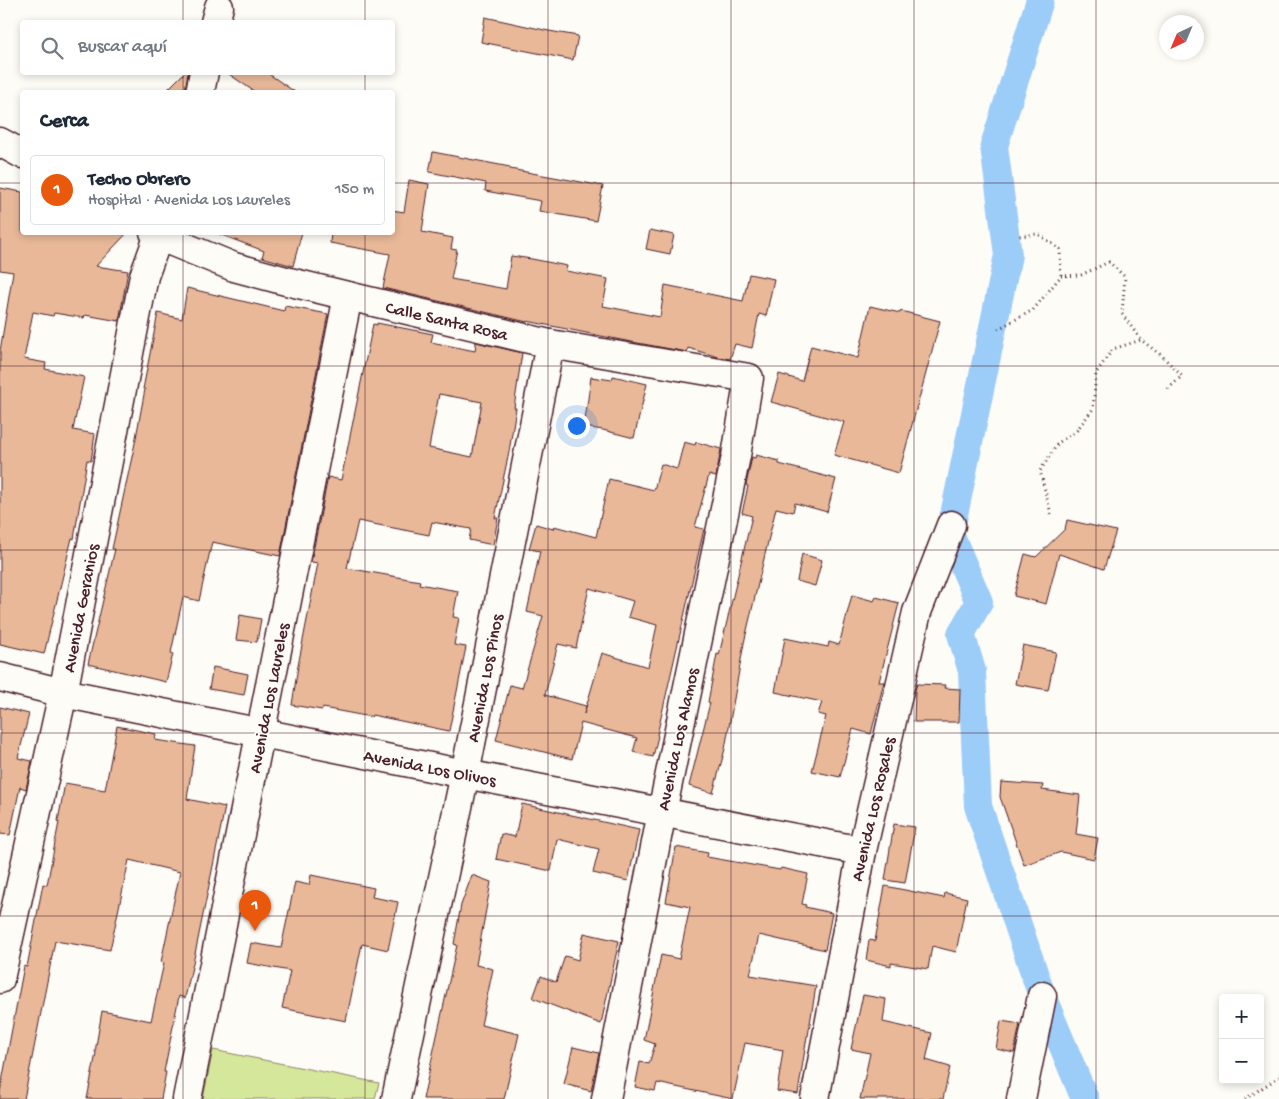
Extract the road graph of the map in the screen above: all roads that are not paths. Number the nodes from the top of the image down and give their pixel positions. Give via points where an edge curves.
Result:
1 (203, 75) edge
2 (200, 90) edge
3 (0, 142) edge
4 (20, 153) edge
5 (157, 235) edge
6 (159, 235) edge
7 (348, 296) junction
8 (550, 344) junction
9 (749, 378) joint
10 (952, 525) dead end
11 (0, 676) edge
12 (63, 693) junction
13 (261, 733) junction
14 (465, 774) junction
15 (662, 812) junction
16 (862, 851) junction
17 (0, 979) edge
18 (1042, 996) dead end
19 (187, 1099) edge
20 (396, 1099) edge
21 (606, 1099) edge
22 (815, 1099) edge
23 (1021, 1099) edge

1 - 2 street
3 - 4 street
5 - 12 street, Avenida Geranios via 144,276
6 - 7 street, Calle Santa Rosa via 234,267
7 - 8 street, Calle Santa Rosa
7 - 13 street, Avenida Los Laureles
8 - 9 street, Calle Santa Rosa
8 - 14 street, Avenida Los Pinos
9 - 15 street, Avenida Los Alamos via 736,456
10 - 16 street, Avenida Los Rosales via 918,612
11 - 12 street, Avenida Los Olivos
12 - 13 street, Avenida Los Olivos
12 - 17 street, Avenida Geranios
13 - 14 street, Avenida Los Olivos
13 - 19 street, Avenida Los Laureles
14 - 15 street, Avenida Los Olivos
14 - 20 street, Avenida Los Pinos
15 - 16 street, Avenida Los Olivos
15 - 21 street, Avenida Los Alamos
16 - 22 street, Avenida Los Rosales
18 - 23 street

